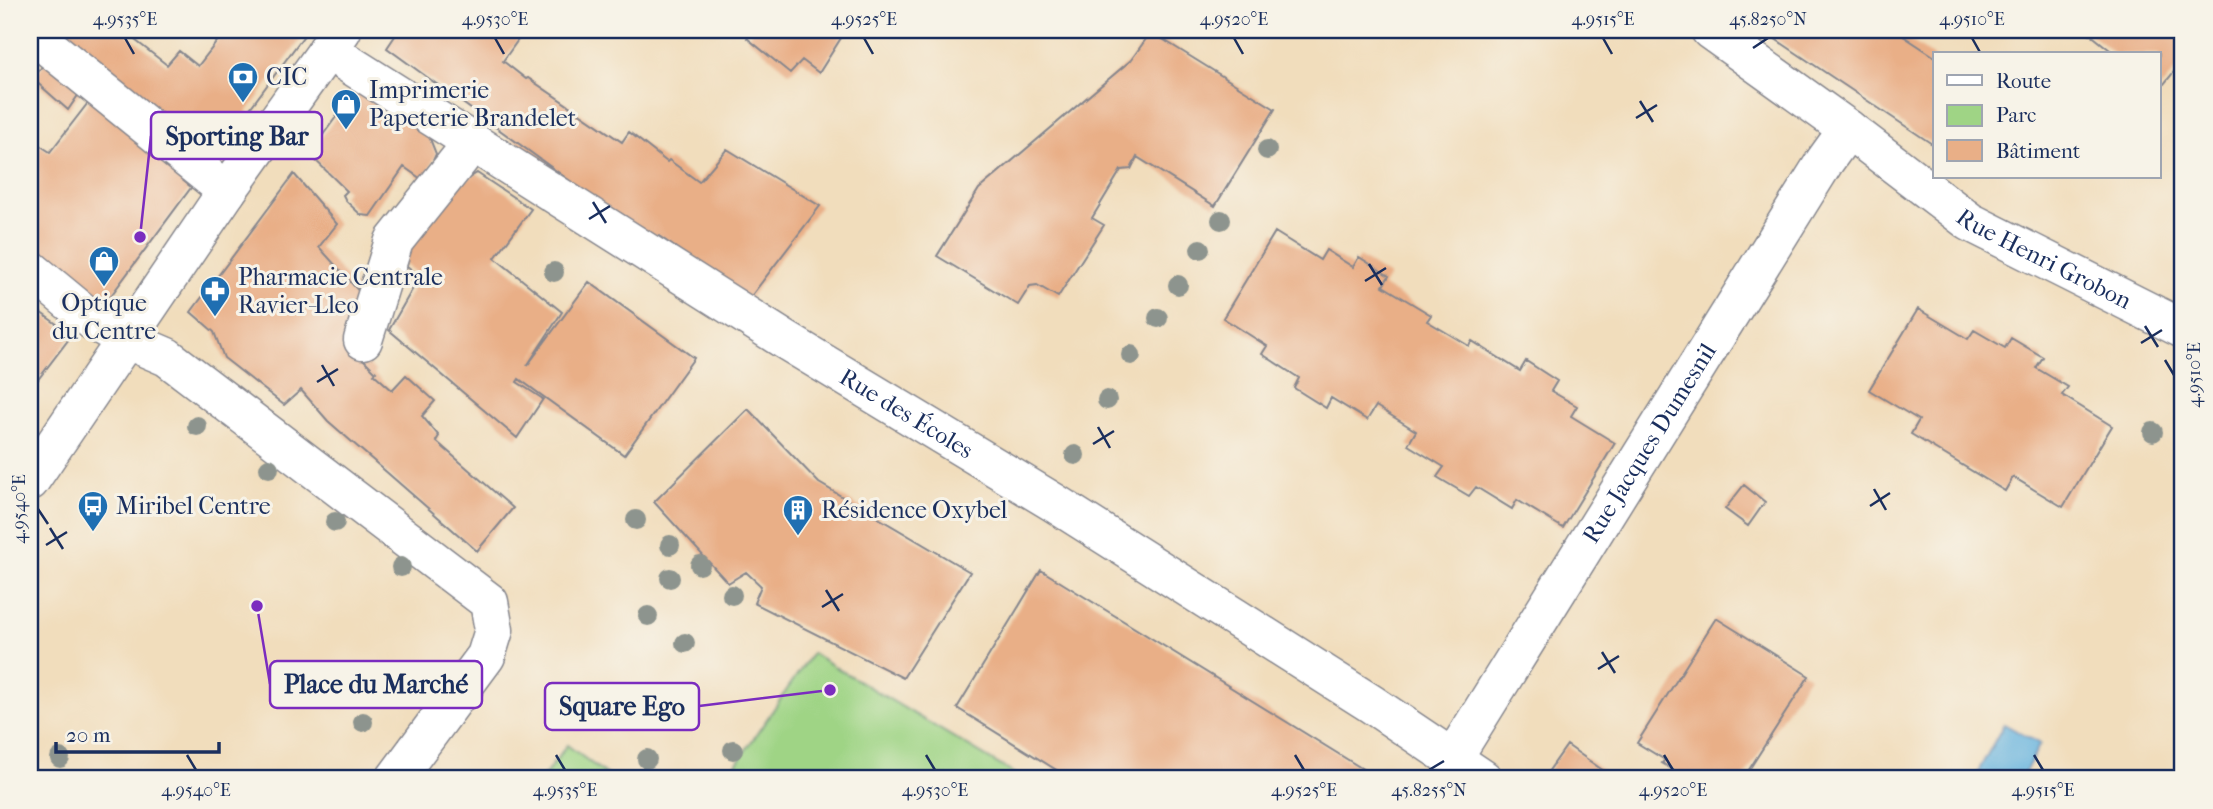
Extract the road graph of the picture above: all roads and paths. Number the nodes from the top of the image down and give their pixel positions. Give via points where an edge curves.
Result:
1 (1710, 30) edge
2 (30, 32) edge
3 (335, 40) edge
4 (1849, 129) junction
5 (472, 142) junction
6 (215, 181) junction
7 (30, 269) edge
8 (2183, 328) edge
9 (125, 339) junction
10 (363, 340) dead end
11 (30, 481) edge
12 (1468, 769) edge
13 (395, 779) edge

1 - 4 street, Rue Henri Grobon
2 - 6 street
3 - 5 street, Rue des Écoles
3 - 6 street
4 - 8 street, Rue Henri Grobon via 1970,222
4 - 12 street, Rue Jacques Dumesnil via 1825,161
5 - 10 street via 394,242
5 - 12 street, Rue des Écoles via 1053,502
6 - 9 street
7 - 9 street via 93,321
9 - 11 street
9 - 13 street via 167,357 489,602 494,630 486,656

